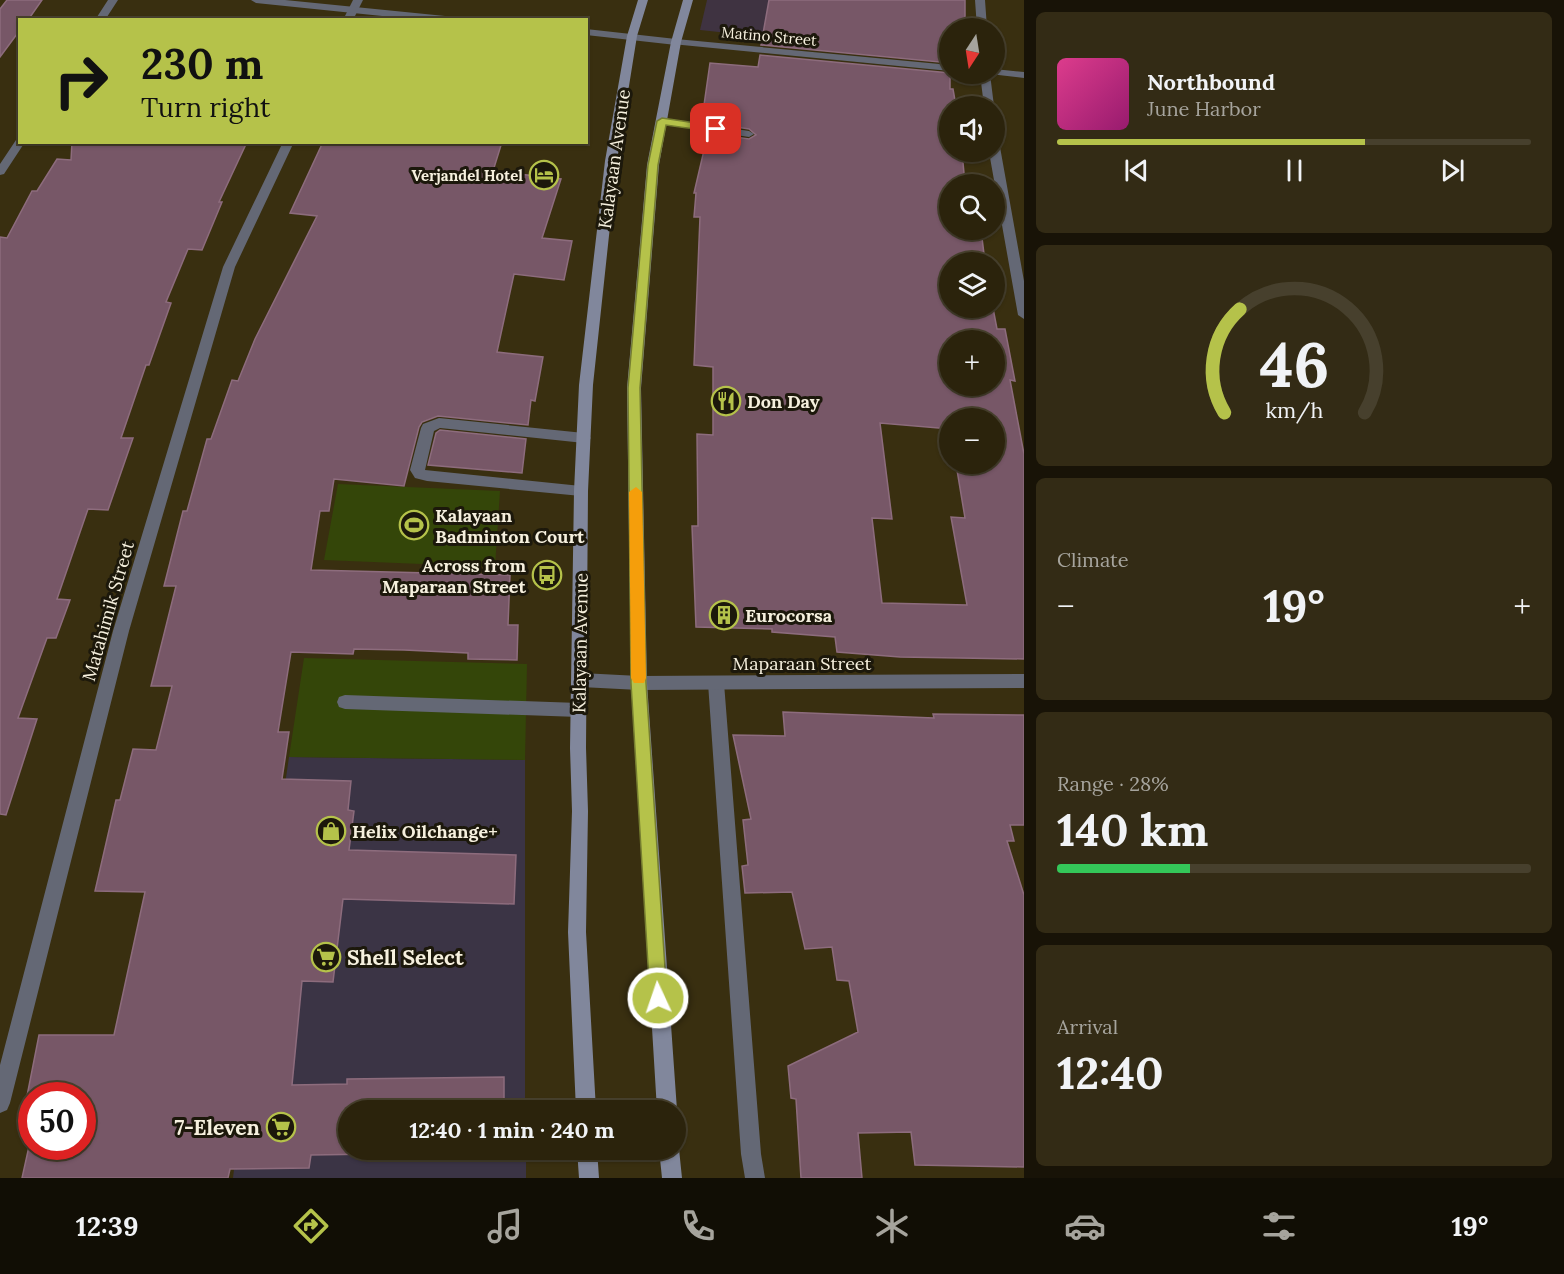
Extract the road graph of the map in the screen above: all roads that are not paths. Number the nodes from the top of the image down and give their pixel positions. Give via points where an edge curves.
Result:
1 (113, 0) edge
2 (256, 0) edge
3 (643, 0) edge
4 (688, 0) edge
5 (980, 0) edge
6 (353, 10) edge
7 (101, 18) edge
8 (435, 18) edge
9 (981, 18) edge
10 (588, 32) edge
11 (632, 36) junction
12 (676, 42) junction
13 (939, 67) edge
14 (1005, 73) edge
15 (1024, 75) edge
16 (662, 121) junction
17 (749, 134) dead end
18 (19, 144) edge
19 (288, 144) edge
20 (997, 162) edge
21 (0, 172) edge
22 (1024, 315) edge
23 (584, 438) junction
24 (582, 491) junction
25 (580, 680) junction
26 (1024, 681) edge
27 (639, 683) junction
28 (716, 683) junction
29 (345, 702) dead end
30 (579, 710) junction
31 (585, 1100) edge
32 (665, 1100) edge
33 (0, 1103) edge
34 (587, 1160) edge
35 (670, 1160) edge
36 (588, 1178) edge
37 (672, 1178) edge
38 (755, 1178) edge

1 - 7 street
2 - 6 street
3 - 11 main road, Kalayaan Avenue
4 - 12 main road
5 - 9 street
6 - 8 street
10 - 11 street, Matino Street
11 - 12 street, Matino Street
11 - 23 main road, Kalayaan Avenue via 611,161 586,385
12 - 13 street, Matino Street
12 - 16 main road
14 - 15 street
16 - 17 street
16 - 27 main road via 653,165 634,388
18 - 21 street
19 - 33 street, Matahimik Street via 229,267 121,632
20 - 22 street
23 - 24 main road, Kalayaan Avenue
23 - 24 street via 439,423 428,428 417,470 427,476
24 - 25 main road, Kalayaan Avenue
25 - 27 street, Maparaan Street
25 - 30 main road, Kalayaan Avenue
26 - 28 street, Maparaan Street
27 - 28 street, Maparaan Street
27 - 32 main road
28 - 38 street
29 - 30 street
30 - 31 main road, Kalayaan Avenue via 577,932
34 - 36 main road
35 - 37 main road

